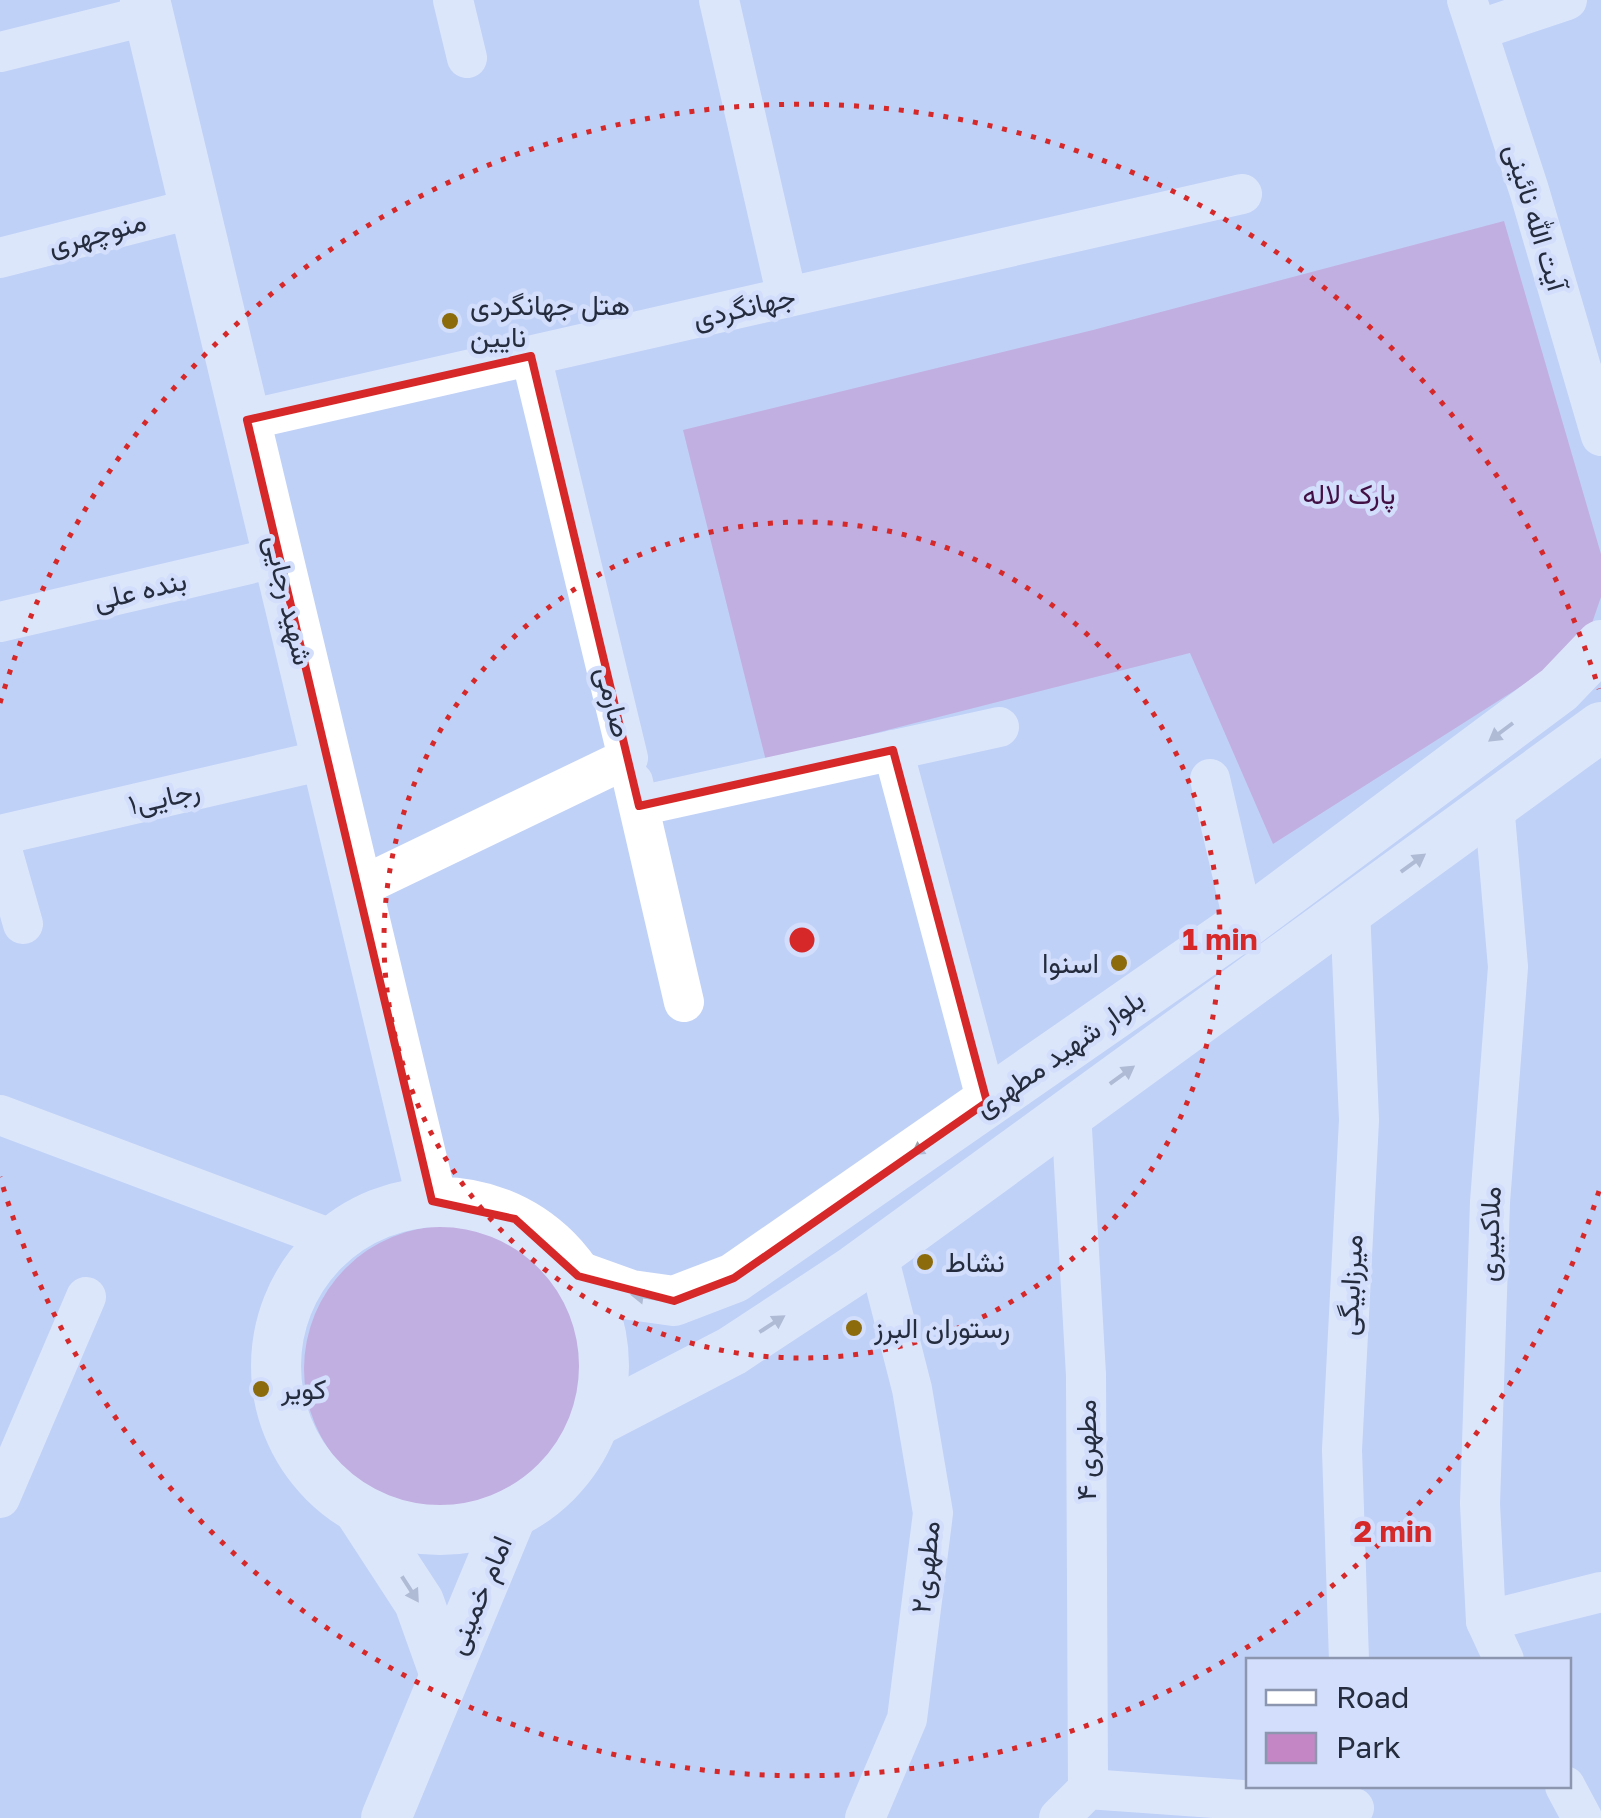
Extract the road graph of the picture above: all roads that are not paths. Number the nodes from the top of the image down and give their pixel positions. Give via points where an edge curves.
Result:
1 (453, 0) edge
2 (719, 0) edge
3 (1567, 0) edge
4 (147, 7) edge
5 (1472, 15) edge
6 (0, 52) edge
7 (467, 58) dead end
8 (1242, 194) dead end
9 (195, 208) junction
10 (0, 258) edge
11 (787, 297) junction
12 (531, 356) junction
13 (246, 420) junction
14 (1601, 436) edge
15 (279, 558) junction
16 (0, 622) edge
17 (1601, 645) edge
18 (1559, 688) junction
19 (999, 728) dead end
20 (1599, 728) edge
21 (893, 750) junction
22 (628, 758) junction
23 (328, 759) junction
24 (1210, 779) dead end
25 (1494, 804) junction
26 (639, 806) junction
27 (0, 834) edge
28 (0, 843) edge
29 (358, 888) junction
30 (1350, 909) junction
31 (23, 924) dead end
32 (1244, 924) junction
33 (684, 1002) dead end
34 (987, 1102) junction
35 (1071, 1112) junction
36 (0, 1115) edge
37 (432, 1201) junction
38 (334, 1240) junction
39 (877, 1252) junction
40 (578, 1276) junction
41 (86, 1297) dead end
42 (595, 1422) junction
43 (8, 1457) edge
44 (0, 1498) edge
45 (359, 1510) junction
46 (512, 1514) junction
47 (1601, 1592) edge
48 (1486, 1621) junction
49 (1349, 1658) edge
50 (1503, 1658) edge
51 (445, 1675) junction
52 (1088, 1789) junction
53 (1355, 1804) edge
54 (386, 1818) edge
55 (865, 1818) edge
56 (1058, 1818) edge

1 - 7 street
2 - 11 street
3 - 5 street
4 - 6 street
4 - 9 main road, شهید رجایی
5 - 14 street, آیت الله نائینی
8 - 11 street, جهانگردی
9 - 10 street, منوچهری
9 - 13 main road, شهید رجایی
11 - 12 street, جهانگردی
12 - 13 street, جهانگردی
12 - 22 street, صارمی
13 - 15 main road, شهید رجایی
15 - 16 street, بنده علی
15 - 23 main road, شهید رجایی
17 - 18 main road, بلوار شهید مطهری
18 - 20 main road via 1589,704
18 -> 32 main road, بلوار شهید مطهری
19 - 21 street
20 - 25 main road, بلوار شهید مطهری
21 - 26 street
21 - 34 street
22 - 26 street
22 - 29 street, صارمی
23 - 27 street, رجایی۱
23 - 29 main road, شهید رجایی
24 - 32 street
30 -> 25 main road, بلوار شهید مطهری
25 - 48 street, ملاکبیری via 1508,967 1490,1202 1480,1504
26 - 33 street
28 - 31 street
29 - 37 main road, شهید رجایی
35 -> 30 main road, بلوار شهید مطهری
30 - 49 street, میرزابیگی via 1359,1120 1342,1450
32 - 34 main road, بلوار شهید مطهری
34 -> 40 main road, بلوار شهید مطهری via 734,1278 674,1301 631,1295
35 - 39 main road, بلوار شهید مطهری
35 - 52 street, مطهری ۴ via 1086,1375
36 - 38 street
37 - 38 main road via 380,1212
37 - 40 main road via 474,1204 515,1218 550,1242
38 - 45 main road via 300,1280 280,1329 276,1382 289,1433 318,1478
42 -> 39 main road, بلوار شهید مطهری via 732,1350
39 - 55 street, مطهری۲ via 912,1388 933,1513 907,1719
40 - 42 main road via 599,1322 605,1372
41 - 43 street
42 - 46 main road via 548,1491
43 - 44 street
45 - 46 main road via 408,1528 461,1530
45 -> 51 main road, امام خمینی via 419,1602
46 - 51 main road, امام خمینی
47 - 48 street
48 - 50 street, ملاکبیری
51 - 54 main road, امام خمینی
52 - 53 street
52 - 56 street

